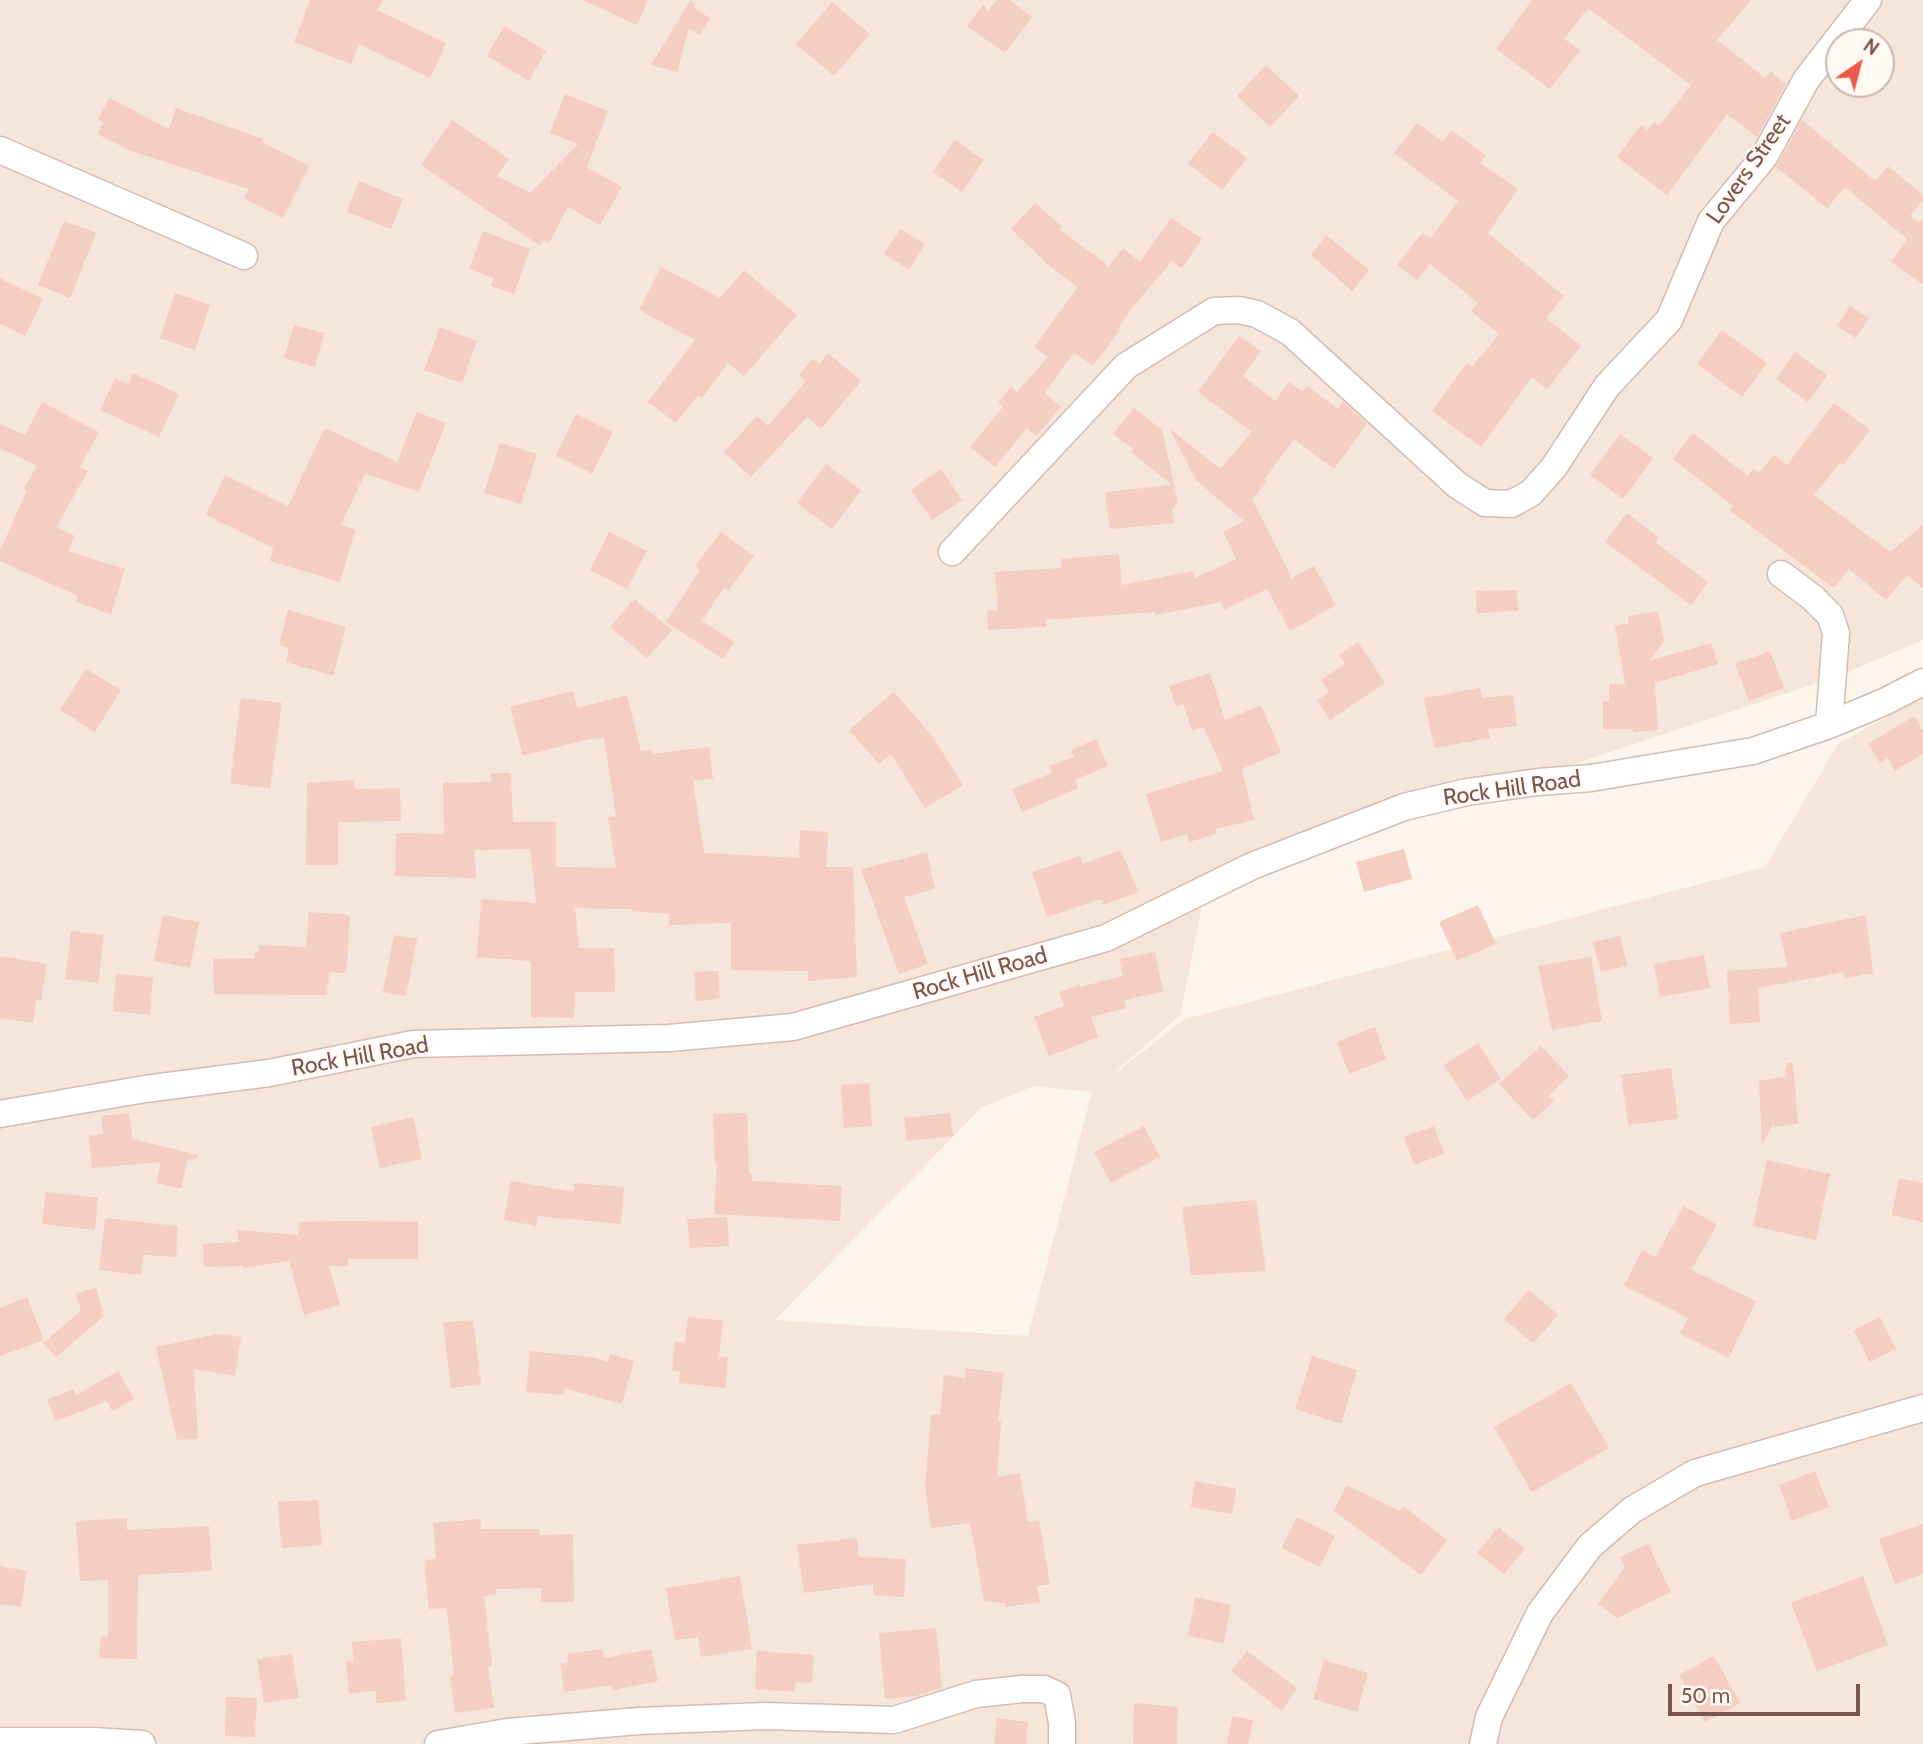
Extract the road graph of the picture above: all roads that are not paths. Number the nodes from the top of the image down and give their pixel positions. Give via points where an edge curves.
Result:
1 (1868, 0) edge
2 (0, 150) edge
3 (244, 256) dead end
4 (952, 552) dead end
5 (1781, 574) dead end
6 (1923, 682) edge
7 (1829, 725) junction
8 (0, 1114) edge
9 (1923, 1408) edge
10 (0, 1741) edge
11 (142, 1744) edge
12 (438, 1744) edge
13 (1062, 1744) edge
14 (1483, 1744) edge

1 - 4 street, Lovers Street via 1806,80 1764,157 1711,221 1669,320 1606,386 1531,494 1511,504 1485,503 1457,485 1290,332 1257,314 1214,311 1126,366
2 - 3 street
5 - 7 street via 1830,615 1836,633
6 - 7 street, Rock Hill Road
7 - 8 street, Rock Hill Road via 1728,756 1467,792 1404,807 1252,866 1106,938 793,1027 668,1038 413,1044 270,1073
9 - 14 street via 1695,1473 1632,1510 1590,1546 1539,1613 1489,1717
10 - 11 street
12 - 13 street via 507,1732 639,1721 765,1716 894,1720 976,1694 1022,1689 1044,1689 1057,1695

